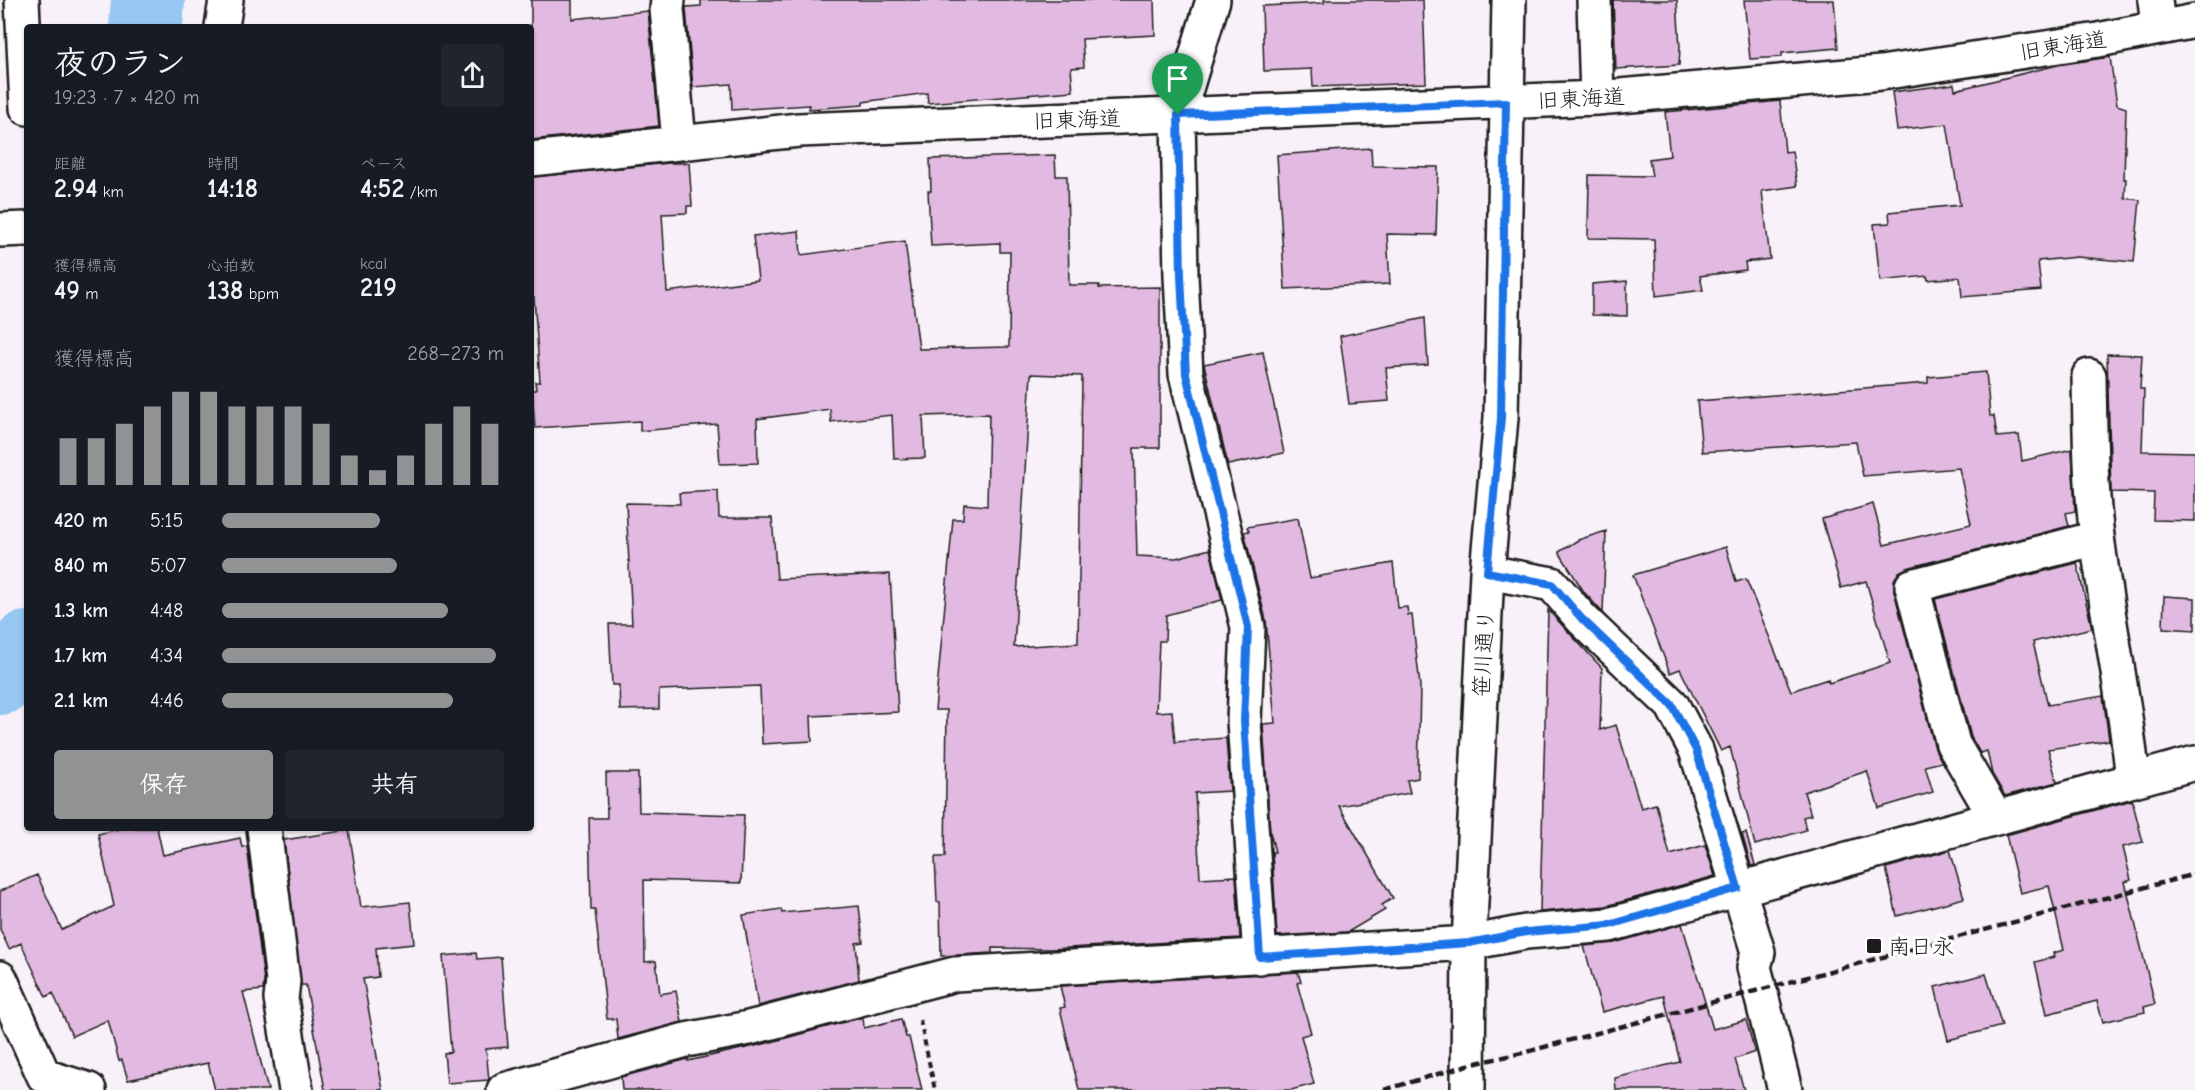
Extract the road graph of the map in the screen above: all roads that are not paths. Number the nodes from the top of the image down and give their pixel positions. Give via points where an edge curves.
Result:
1 (22, 0) edge
2 (226, 0) edge
3 (668, 0) edge
4 (1213, 0) edge
5 (1509, 0) edge
6 (1594, 0) edge
7 (2157, 14) edge
8 (2195, 21) edge
9 (222, 24) edge
10 (24, 43) edge
11 (1597, 98) junction
12 (1506, 102) junction
13 (1178, 115) junction
14 (679, 142) junction
15 (534, 159) edge
16 (24, 229) edge
17 (0, 230) edge
18 (2090, 376) dead end
19 (2097, 538) junction
20 (1487, 572) junction
21 (2195, 762) edge
22 (2133, 780) junction
23 (1996, 818) junction
24 (264, 831) edge
25 (1738, 888) junction
26 (1469, 943) junction
27 (1260, 957) junction
28 (0, 978) edge
29 (89, 1090) edge
30 (296, 1090) edge
31 (504, 1090) edge
32 (1468, 1090) edge
33 (1785, 1090) edge

1 - 10 street
2 - 9 street
3 - 14 street
4 - 13 street
5 - 12 street, 笹川通り
6 - 11 street
7 - 8 street, 旧東海道
7 - 11 street, 旧東海道 via 2098,40 1881,73
11 - 12 street, 旧東海道
12 - 13 street, 旧東海道
12 - 20 street, 笹川通り via 1501,418
13 - 14 street, 旧東海道 via 799,130
13 - 27 street via 1186,374 1248,627 1244,721
14 - 15 street, 旧東海道
16 - 17 street
18 - 19 street via 2091,486
19 - 22 street
19 - 23 street via 1912,586 1953,744
20 - 25 street via 1552,584 1582,619 1672,705 1696,750
20 - 26 street, 笹川通り
21 - 22 street
22 - 23 street
23 - 25 street
24 - 30 street via 283,981 281,999
25 - 26 street via 1609,925 1526,932
25 - 33 street via 1758,952 1754,967
26 - 27 street
26 - 32 street, 笹川通り
27 - 31 street via 955,974 749,1028 686,1040
28 - 29 street via 44,1076

